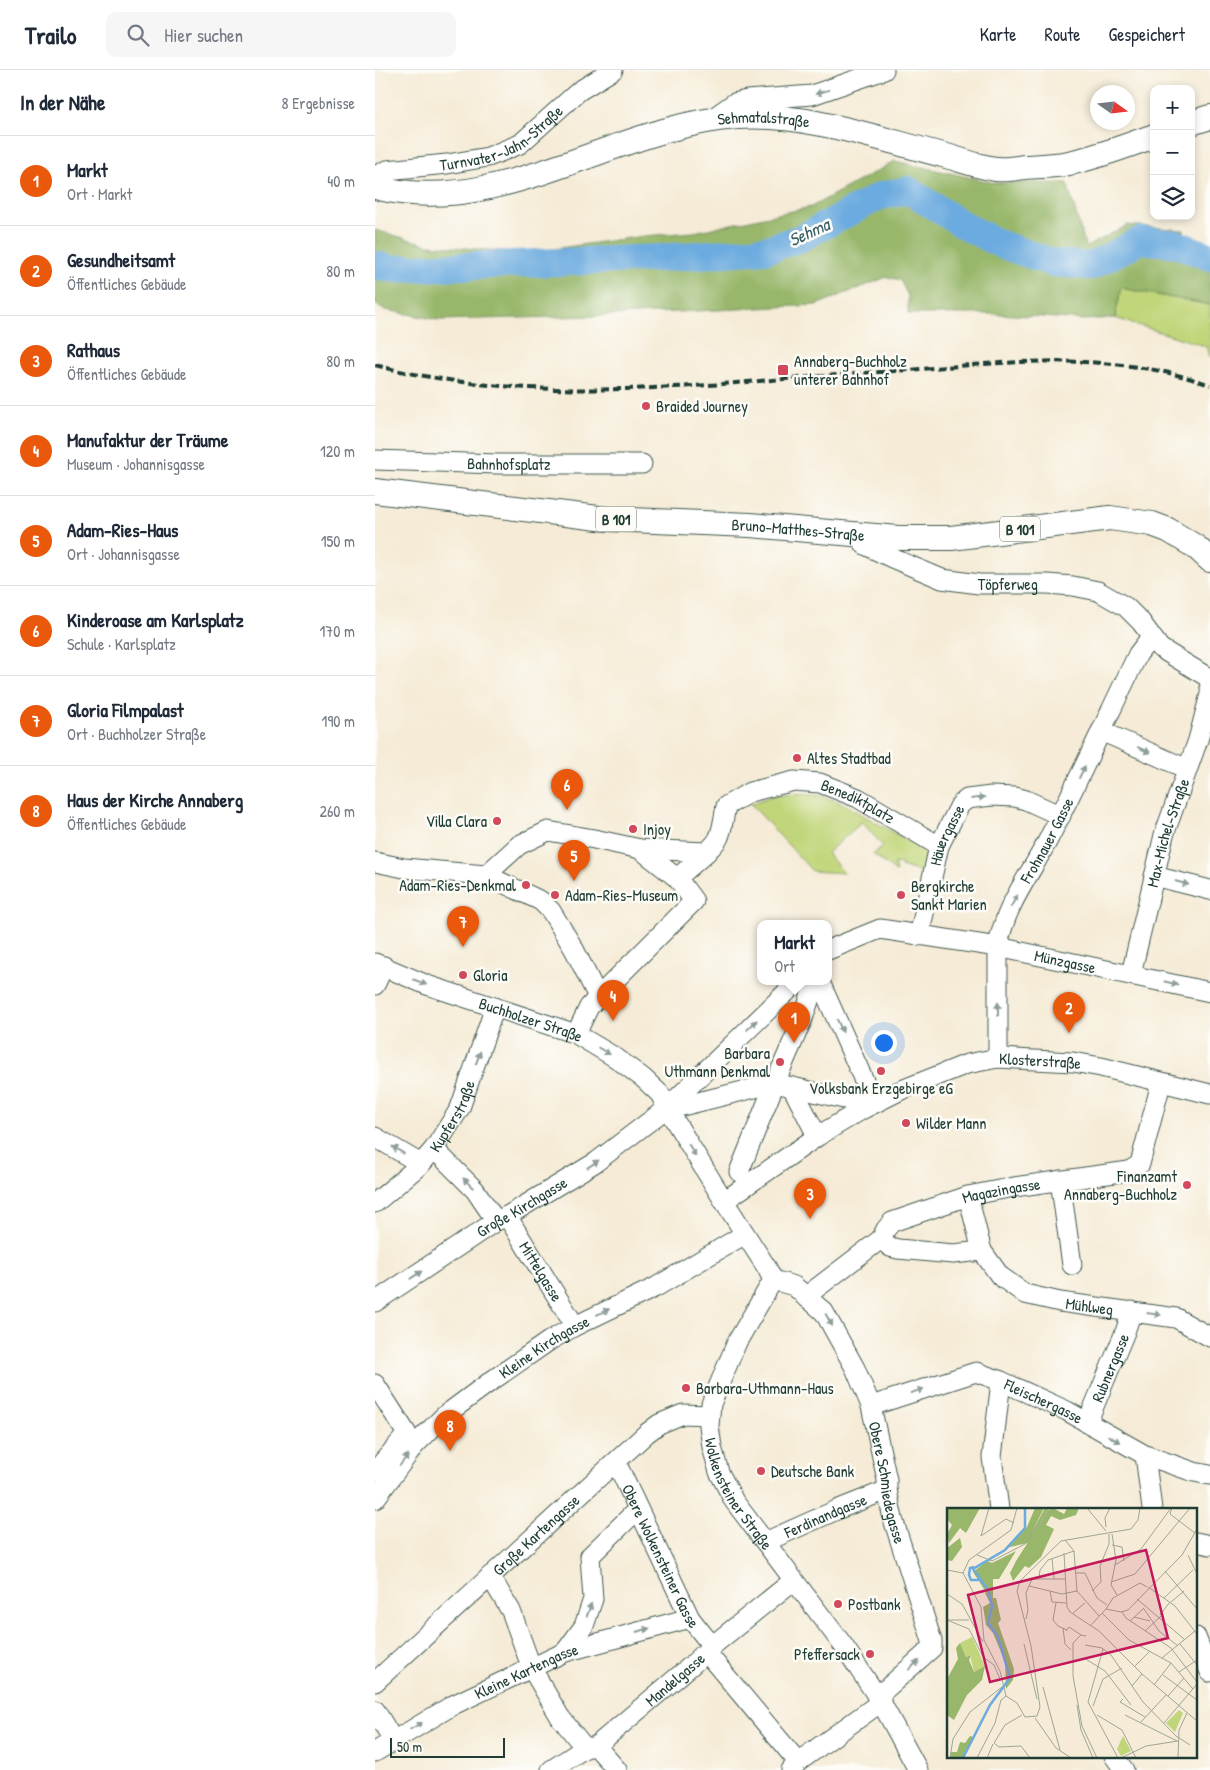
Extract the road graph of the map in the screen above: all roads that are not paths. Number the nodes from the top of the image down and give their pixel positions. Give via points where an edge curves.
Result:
1 (613, 70) edge
2 (884, 70) edge
3 (710, 120) junction
4 (1150, 137) edge
5 (375, 176) edge
6 (375, 187) edge
7 (375, 460) edge
8 (642, 464) dead end
9 (375, 491) edge
10 (859, 535) junction
11 (1210, 560) edge
12 (1155, 643) junction
13 (1210, 688) edge
14 (1210, 694) edge
15 (1101, 731) junction
16 (1204, 742) edge
17 (1187, 769) junction
18 (1061, 816) junction
19 (939, 846) junction
20 (640, 849) junction
21 (707, 852) junction
22 (375, 862) edge
23 (486, 875) junction
24 (1154, 876) junction
25 (677, 878) junction
26 (1210, 890) edge
27 (919, 936) junction
28 (998, 947) junction
29 (832, 948) edge
30 (379, 965) edge
31 (1131, 974) junction
32 (375, 986) edge
33 (1210, 992) edge
34 (805, 995) edge
35 (598, 997) junction
36 (495, 1007) junction
37 (576, 1034) junction
38 (998, 1058) junction
39 (1161, 1083) junction
40 (783, 1085) junction
41 (1210, 1094) edge
42 (866, 1103) junction
43 (672, 1108) junction
44 (813, 1128) dead end
45 (375, 1137) edge
46 (434, 1149) junction
47 (421, 1164) junction
48 (739, 1172) dead end
49 (1060, 1180) junction
50 (967, 1196) junction
51 (724, 1201) junction
52 (375, 1203) edge
53 (501, 1219) junction
54 (745, 1234) junction
55 (881, 1239) junction
56 (981, 1251) junction
57 (1071, 1265) dead end
58 (773, 1280) junction
59 (800, 1292) junction
60 (375, 1302) edge
61 (1131, 1311) junction
62 (575, 1326) junction
63 (1210, 1337) edge
64 (1001, 1380) junction
65 (375, 1384) edge
66 (871, 1406) junction
67 (709, 1415) junction
68 (1087, 1423) junction
69 (1145, 1456) junction
70 (616, 1462) junction
71 (375, 1471) edge
72 (1210, 1475) edge
73 (887, 1490) junction
74 (375, 1499) edge
75 (638, 1508) junction
76 (999, 1508) edge
77 (1152, 1508) edge
78 (765, 1542) junction
79 (1197, 1542) edge
80 (1210, 1545) edge
81 (490, 1576) junction
82 (794, 1580) junction
83 (690, 1618) junction
84 (1197, 1640) edge
85 (709, 1649) junction
86 (565, 1652) junction
87 (532, 1669) junction
88 (1210, 1672) edge
89 (375, 1682) edge
90 (878, 1699) junction
91 (375, 1710) edge
92 (393, 1740) junction
93 (591, 1747) junction
94 (375, 1752) edge
95 (1115, 1758) edge
96 (794, 1766) edge
97 (551, 1770) edge
98 (617, 1770) edge
99 (918, 1770) edge
100 (1124, 1770) edge

1 - 5 street, Turnvater-Jahn-Straße via 579,91 520,144 488,157 387,170
2 -> 3 street via 812,95 734,103
3 - 4 main road, Sehmatalstraße via 767,116 813,122 997,169 1068,164
3 - 6 main road, Sehmatalstraße via 660,132 513,181 458,193 426,195
7 - 8 street, Bahnhofsplatz
9 - 10 main road, Bruno-Matthes-Straße / B 101 via 607,519 750,525
10 - 11 main road, Bruno-Matthes-Straße / B 101 via 951,538 1110,518 1144,522 1167,530 1196,547
10 - 12 street, Töpferweg via 865,545 942,579 979,584 1073,586 1098,591 1126,607
12 - 13 street via 1209,678
12 - 15 street, Frohnauer Gasse via 1138,654
14 - 16 street, Max-Michel-Straße
15 -> 17 street
18 -> 15 street, Frohnauer Gasse
16 - 17 street, Max-Michel-Straße
17 - 24 street, Max-Michel-Straße via 1164,835
19 -> 18 street, Häuergasse via 960,805 967,799 1015,797
28 -> 18 street, Frohnauer Gasse via 1008,912
19 - 21 street, Benediktplatz via 858,798 820,783 794,781 750,792 726,806 719,839
19 - 27 street, Häuergasse
20 - 21 street
20 - 23 street via 548,831 519,845
20 - 25 street
21 - 25 street, Benediktplatz
22 - 23 street via 404,868
23 - 35 street via 541,901 551,911
24 -> 26 street
24 - 31 street, Max-Michel-Straße
25 - 35 street via 694,902
27 - 28 street, Münzgasse
27 - 29 street, Münzgasse via 880,929
28 - 31 street, Münzgasse
38 -> 28 street, Frohnauer Gasse
30 - 32 street
30 -> 36 street, Buchholzer Straße
31 -> 33 street, Münzgasse
34 - 40 street
34 -> 42 street
43 -> 34 street, Große Kirchgasse
35 - 37 street via 589,1007
36 - 37 street, Buchholzer Straße
46 -> 36 street, Kupferstraße via 460,1108
37 -> 43 street, Buchholzer Straße via 643,1078
38 - 39 street, Klosterstraße via 1073,1062
38 - 42 street, Klosterstraße via 967,1064
39 - 41 street, Klosterstraße
39 - 49 street, Magazingasse via 1140,1164 1129,1171
40 - 42 street
40 - 43 street
40 - 44 street
40 - 48 street
42 - 51 street, Klosterstraße
43 -> 51 street, Buchholzer Straße
53 -> 43 street, Große Kirchgasse via 596,1162
47 -> 45 street
46 - 47 street, Kupferstraße
53 -> 46 street, Mittelgasse
47 - 52 street, Kupferstraße
49 - 50 street, Magazingasse
49 - 57 street
50 - 55 street, Magazingasse via 892,1222
50 - 56 street, Mühlweg
51 - 54 street
60 -> 53 street, Große Kirchgasse
53 - 62 street, Mittelgasse
54 - 58 street
62 -> 54 street, Kleine Kirchgasse via 656,1287
55 - 56 street via 898,1249 953,1254
55 - 59 street, Magazingasse
56 - 61 street, Mühlweg via 1000,1276 1025,1294
58 - 59 street, Obere Schmiedegasse
58 - 67 street, Wolkensteiner Straße via 737,1342
59 -> 66 street, Obere Schmiedegasse via 824,1312 855,1368
61 -> 63 street, Mühlweg via 1176,1318
61 - 68 street, Rubnergasse
74 -> 62 street, Kleine Kirchgasse via 415,1446 444,1416
66 -> 64 street, Fleischergasse via 976,1372
64 - 68 street, Fleischergasse
64 - 76 street via 993,1457
65 - 71 street via 407,1434
66 - 73 street, Obere Schmiedegasse
67 - 70 street, Große Kartengasse via 683,1414 659,1424
67 - 78 street, Wolkensteiner Straße via 712,1447 719,1472 734,1501
68 -> 69 street, Fleischergasse
69 - 72 street, Fleischergasse
69 - 77 street
70 - 75 street, Obere Wolkensteiner Gasse
70 - 81 street, Große Kartengasse
73 - 78 street, Ferdinandgasse
90 -> 73 street, Obere Schmiedegasse via 932,1648
75 - 83 street, Obere Wolkensteiner Gasse
86 -> 75 street via 584,1626 593,1599 590,1556
78 - 82 street, Wolkensteiner Straße
79 - 80 street
81 - 87 street via 511,1611
81 - 89 street, Große Kartengasse
82 - 85 street, Mandelgasse
82 - 90 street, Wolkensteiner Straße via 843,1644
83 - 85 street, Obere Wolkensteiner Gasse
86 -> 83 street, Kleine Kartengasse
84 - 88 street
85 - 93 street, Mandelgasse
85 - 96 street, Obere Wolkensteiner Gasse
86 - 87 street, Kleine Kartengasse
92 -> 87 street, Kleine Kartengasse via 453,1705
87 - 93 street via 560,1718
90 - 96 street
90 - 99 street, Wolkensteiner Straße
91 - 92 street
92 - 94 street, Kleine Kartengasse
93 - 97 street, Mandelgasse
93 - 98 street
95 - 100 street

